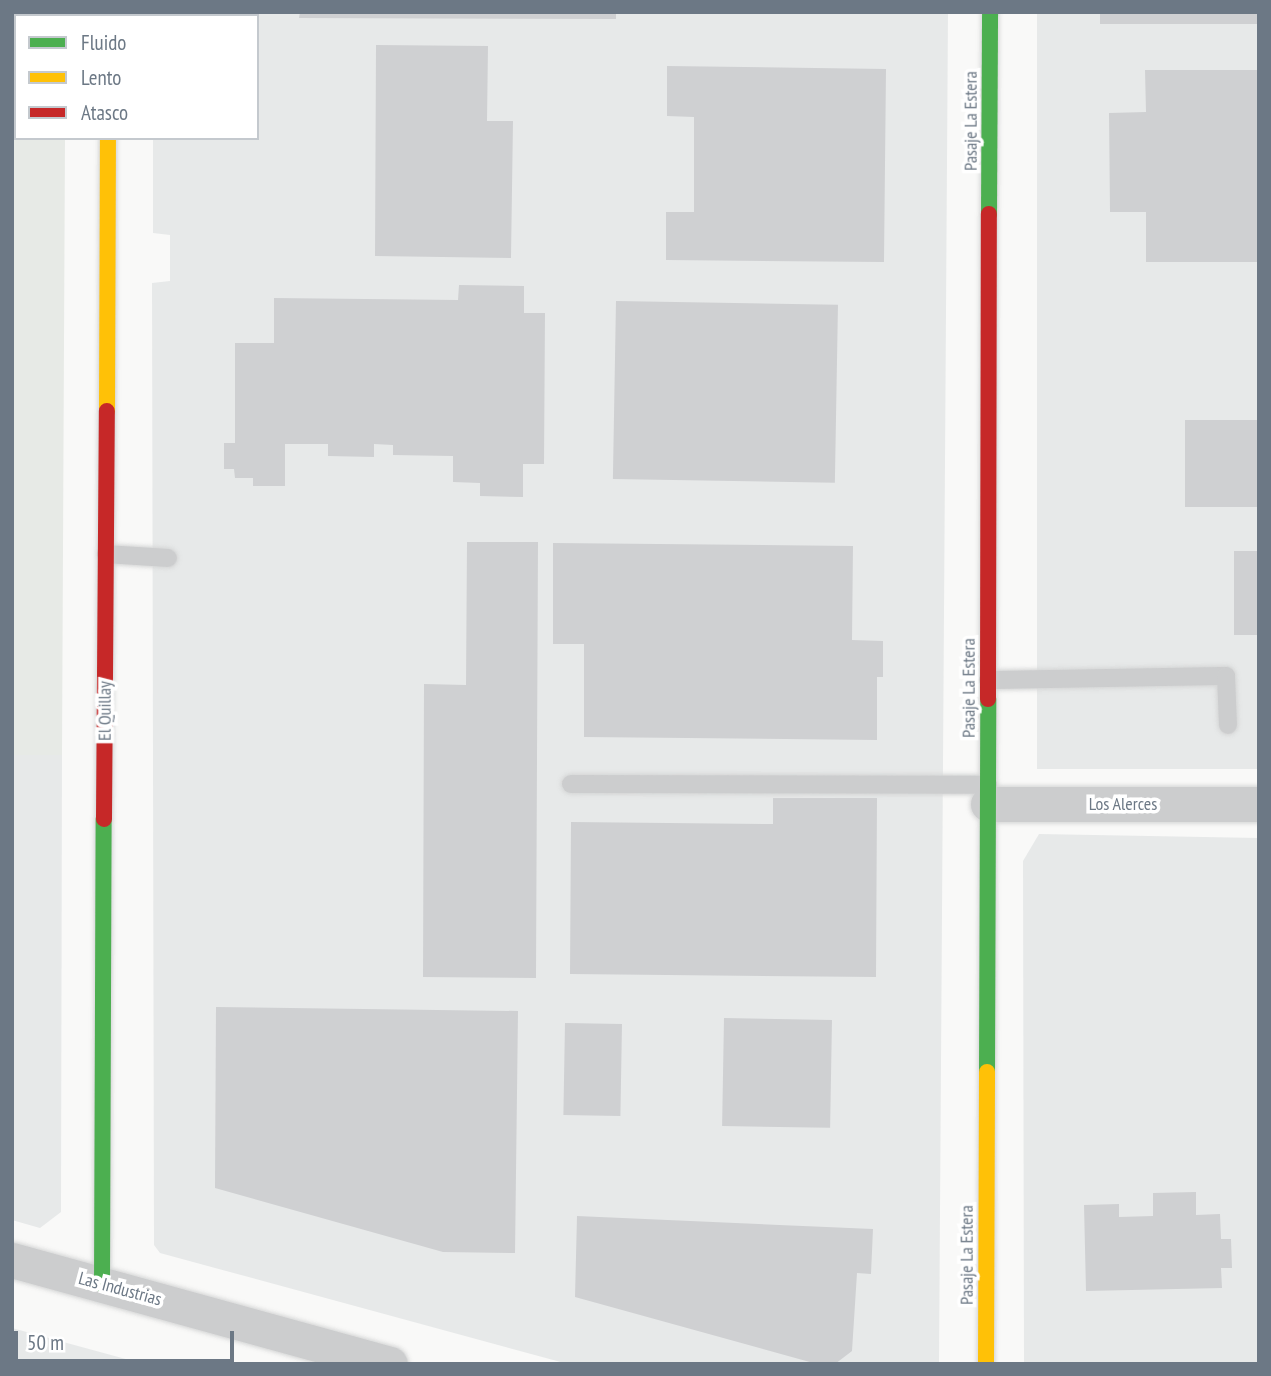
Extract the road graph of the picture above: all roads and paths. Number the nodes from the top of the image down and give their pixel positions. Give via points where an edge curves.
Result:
1 (990, 12) edge
2 (108, 140) edge
3 (106, 554) junction
4 (168, 558) dead end
5 (988, 680) junction
6 (1228, 725) dead end
7 (571, 784) dead end
8 (988, 795) junction
9 (1259, 804) edge
10 (12, 1259) edge
11 (102, 1284) junction
12 (390, 1364) edge
13 (986, 1364) edge

1 - 5 street, Pasaje La Estera
2 - 3 street, El Quillay
3 - 4 lane
3 - 11 street, El Quillay
5 - 6 lane via 1226,676
5 - 8 street, Pasaje La Estera
7 - 8 lane
8 - 9 street, Los Alerces
8 - 13 street, Pasaje La Estera
10 - 11 street, Las Industrias
11 - 12 street, Las Industrias

